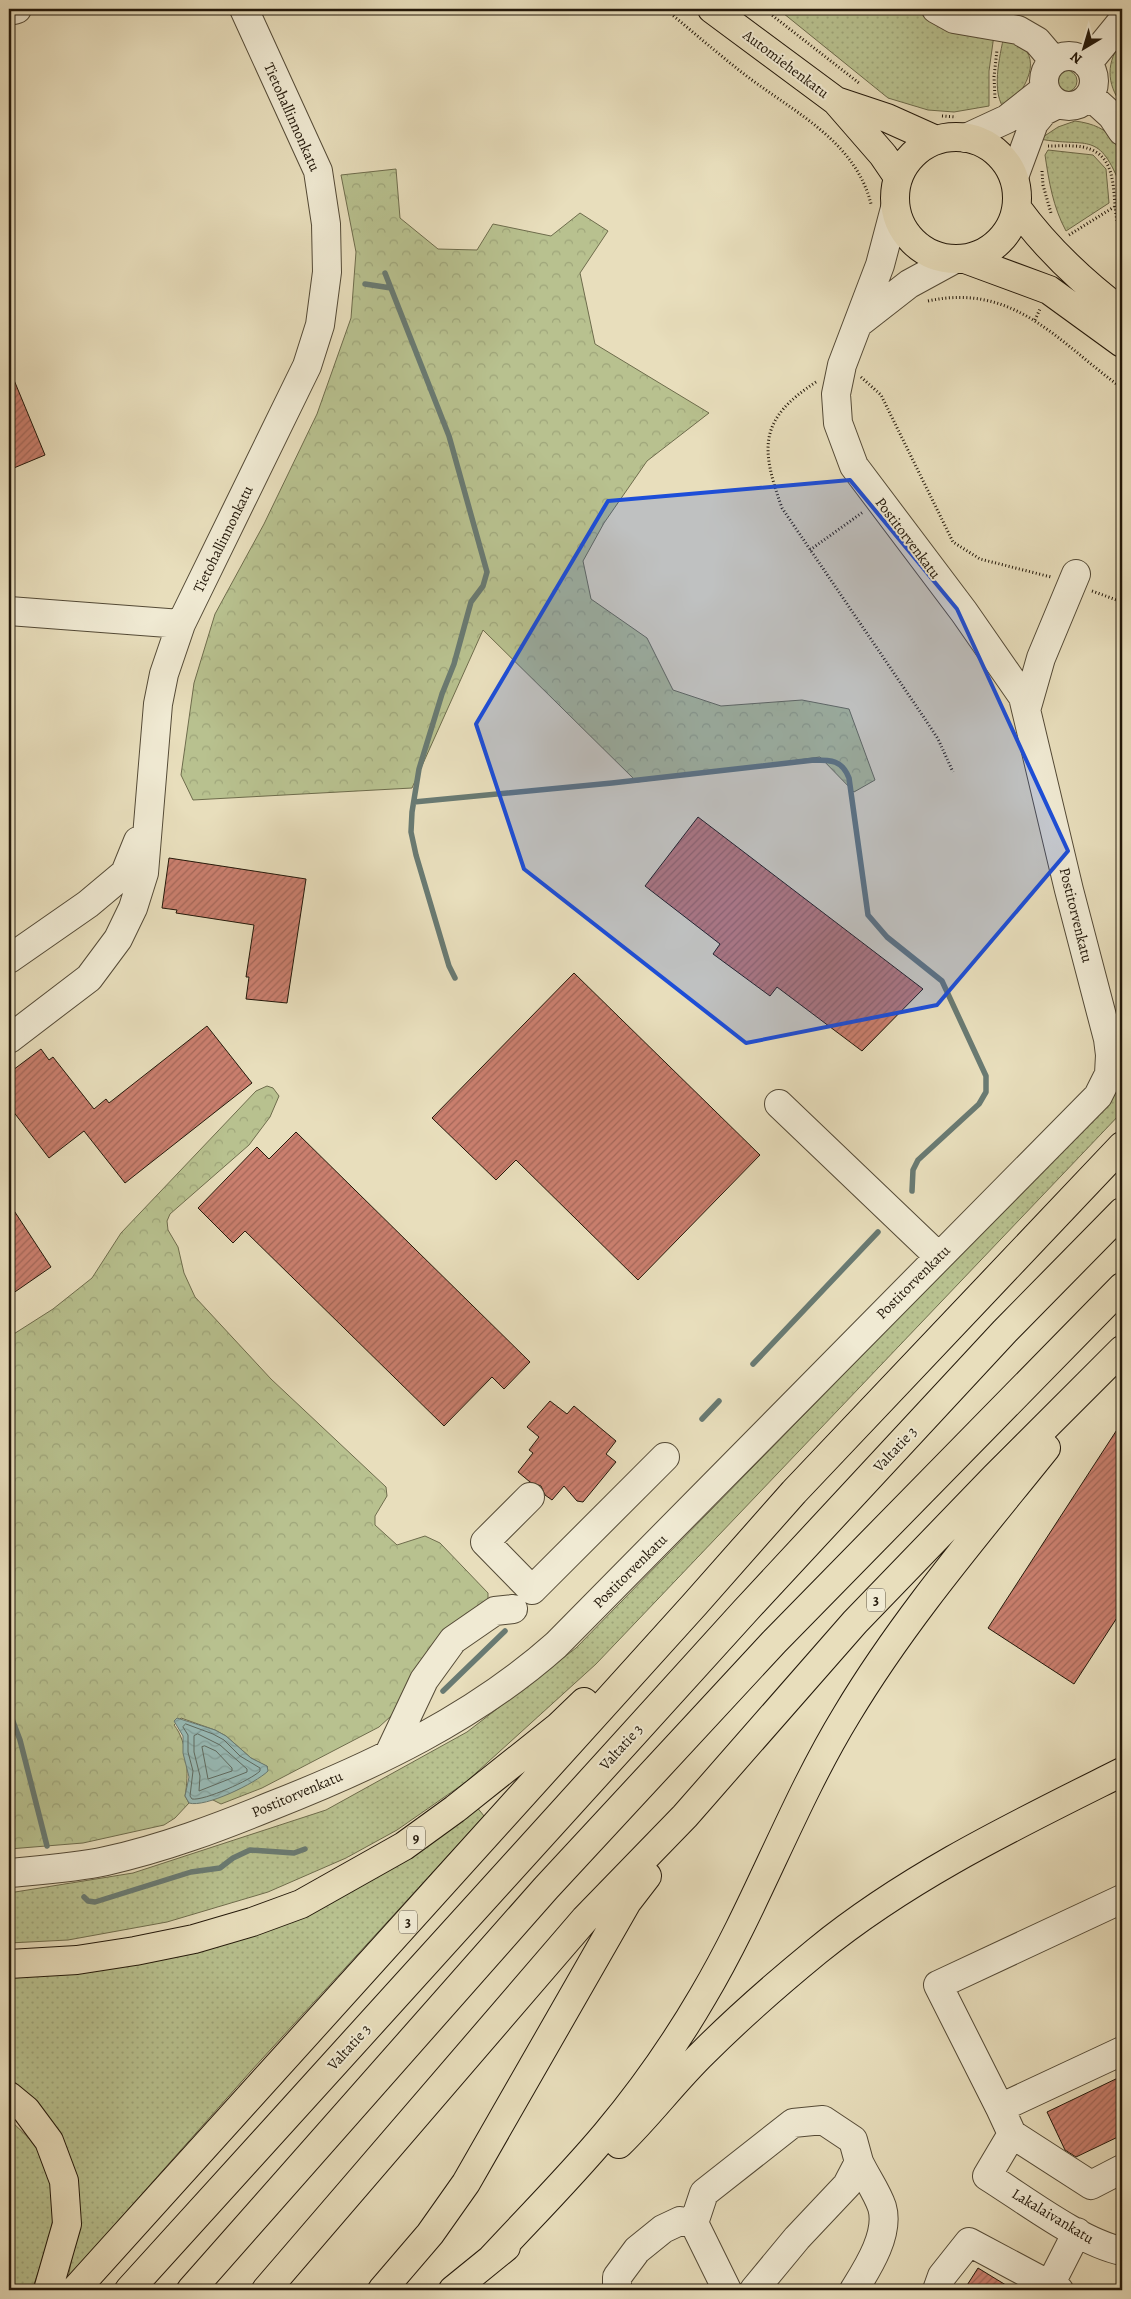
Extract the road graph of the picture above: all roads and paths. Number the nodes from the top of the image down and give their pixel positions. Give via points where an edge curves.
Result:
1 (244, 9) edge
2 (712, 9) edge
3 (936, 9) edge
4 (1122, 21) edge
5 (1000, 27) junction
6 (1054, 61) junction
7 (1087, 64) junction
8 (1090, 96) junction
9 (1052, 97) junction
10 (836, 101) junction
11 (996, 101) dead end
12 (1122, 131) edge
13 (966, 138) junction
14 (936, 140) junction
15 (1040, 146) dead end
16 (898, 178) junction
17 (1014, 178) junction
18 (1114, 207) junction
19 (896, 208) junction
20 (1017, 208) junction
21 (1122, 236) edge
22 (1064, 238) dead end
23 (959, 259) junction
24 (1122, 312) edge
25 (859, 323) junction
26 (1122, 343) edge
27 (842, 365) junction
28 (879, 500) junction
29 (810, 550) junction
30 (1074, 578) junction
31 (1122, 602) edge
32 (9, 611) edge
33 (181, 624) junction
34 (1027, 707) junction
35 (954, 772) dead end
36 (149, 812) junction
37 (9, 959) edge
38 (9, 1039) edge
39 (779, 1104) dead end
40 (1122, 1146) edge
41 (1122, 1212) edge
42 (938, 1256) junction
43 (1122, 1287) edge
44 (1122, 1350) edge
45 (1078, 1396) junction
46 (664, 1458) dead end
47 (530, 1497) dead end
48 (741, 1552) junction
49 (513, 1609) dead end
50 (389, 1754) junction
51 (1122, 1772) edge
52 (685, 1816) junction
53 (9, 1873) edge
54 (1122, 1899) edge
55 (9, 1964) edge
56 (1122, 2051) edge
57 (9, 2096) edge
58 (1000, 2108) junction
59 (1012, 2134) junction
60 (859, 2162) junction
61 (1122, 2169) edge
62 (694, 2223) junction
63 (1078, 2232) junction
64 (1122, 2250) edge
65 (492, 2258) junction
66 (1055, 2287) edge
67 (48, 2290) edge
68 (75, 2290) edge
69 (129, 2290) edge
70 (190, 2290) edge
71 (266, 2290) edge
72 (382, 2290) edge
73 (453, 2290) edge
74 (618, 2290) edge
75 (728, 2290) edge
76 (754, 2290) edge
77 (854, 2290) edge
78 (936, 2290) edge

1 - 33 street, Tietohallinnonkatu via 318,171 326,224 328,272 320,325 307,366
2 - 10 main road, Automiehenkatu
3 - 5 street via 954,19
4 - 7 street
5 - 6 street via 1018,30 1037,41
5 - 11 path via 994,77
6 - 7 street via 1072,56
6 - 9 street via 1045,74
7 - 8 street via 1094,80
8 - 9 street via 1068,106
8 - 12 street via 1112,116
9 - 13 street
9 - 17 street via 1034,123
10 - 14 main road, Automiehenkatu via 887,118
10 - 16 main road, Automiehenkatu via 883,155
13 - 14 main road
13 - 17 main road via 982,142 996,151
14 - 16 main road via 913,154
15 - 18 path via 1082,147 1103,157 1114,180
16 - 19 main road
17 - 20 main road
18 - 21 path
18 - 22 path
19 - 23 main road via 902,227 915,244 933,255
19 - 25 street, Postitorvenkatu
20 - 23 main road via 1011,226 999,242 983,253
20 - 24 main road via 1041,241 1066,266
23 - 25 street via 909,284
23 - 26 main road via 1049,290
25 - 27 street, Postitorvenkatu
27 - 28 street, Postitorvenkatu via 836,394 838,424 849,456
27 - 29 path via 781,409 768,440 774,485 782,508
27 - 30 path via 866,380 881,395 953,542 980,559
28 - 29 path
28 - 34 street, Postitorvenkatu via 1016,685
29 - 35 path via 938,739
30 - 31 path
30 - 34 street via 1041,658
32 - 33 street
33 - 36 street, Tietohallinnonkatu via 164,674 158,704
34 - 42 street, Postitorvenkatu via 1069,890 1108,1039 1109,1074 1098,1096
36 - 37 street via 125,872 88,904
36 - 38 street, Tietohallinnonkatu via 144,873 133,908 118,939 89,978
39 - 42 street
40 - 48 main road, 3
41 - 69 main road, Valtatie 3 via 1005,1330 745,1611
42 - 50 street, Postitorvenkatu via 556,1645 499,1690
43 - 70 main road via 774,1642 546,1888
44 - 45 main road, 3
45 - 52 main road, 3 via 995,1476 855,1622
45 - 65 main road via 1055,1436 924,1601 846,1714 795,1810 730,1948 671,2046 605,2136
46 - 47 street via 532,1590 485,1542
48 - 55 main road, 9 via 678,1608 558,1727 455,1809 381,1860 301,1904 219,1932 77,1960
48 - 68 main road, 3
49 - 50 street via 494,1611 453,1640 424,1680
50 - 53 street, Postitorvenkatu via 303,1794 153,1850 71,1867
51 - 65 main road via 938,1867 882,1903 818,1951 704,2052 624,2139 541,2220
52 - 71 main road, 3 via 585,1919
52 - 72 main road via 665,1853 627,1902 466,2183 430,2234
54 - 58 street via 938,1985
56 - 58 street
57 - 67 main road via 26,2110 49,2141 64,2181 67,2224
58 - 59 street
59 - 61 street via 1090,2185
59 - 63 street, Lakalaivankatu via 987,2176
60 - 62 street via 852,2140 823,2120 793,2123 704,2193
60 - 76 street via 847,2185
60 - 77 street via 883,2208 882,2235 872,2262
62 - 74 street via 680,2221 663,2229 637,2250 617,2277
62 - 75 street
63 - 64 street, Lakalaivankatu via 1108,2248
63 - 66 street
65 - 73 main road
66 - 78 street via 969,2242 942,2276

